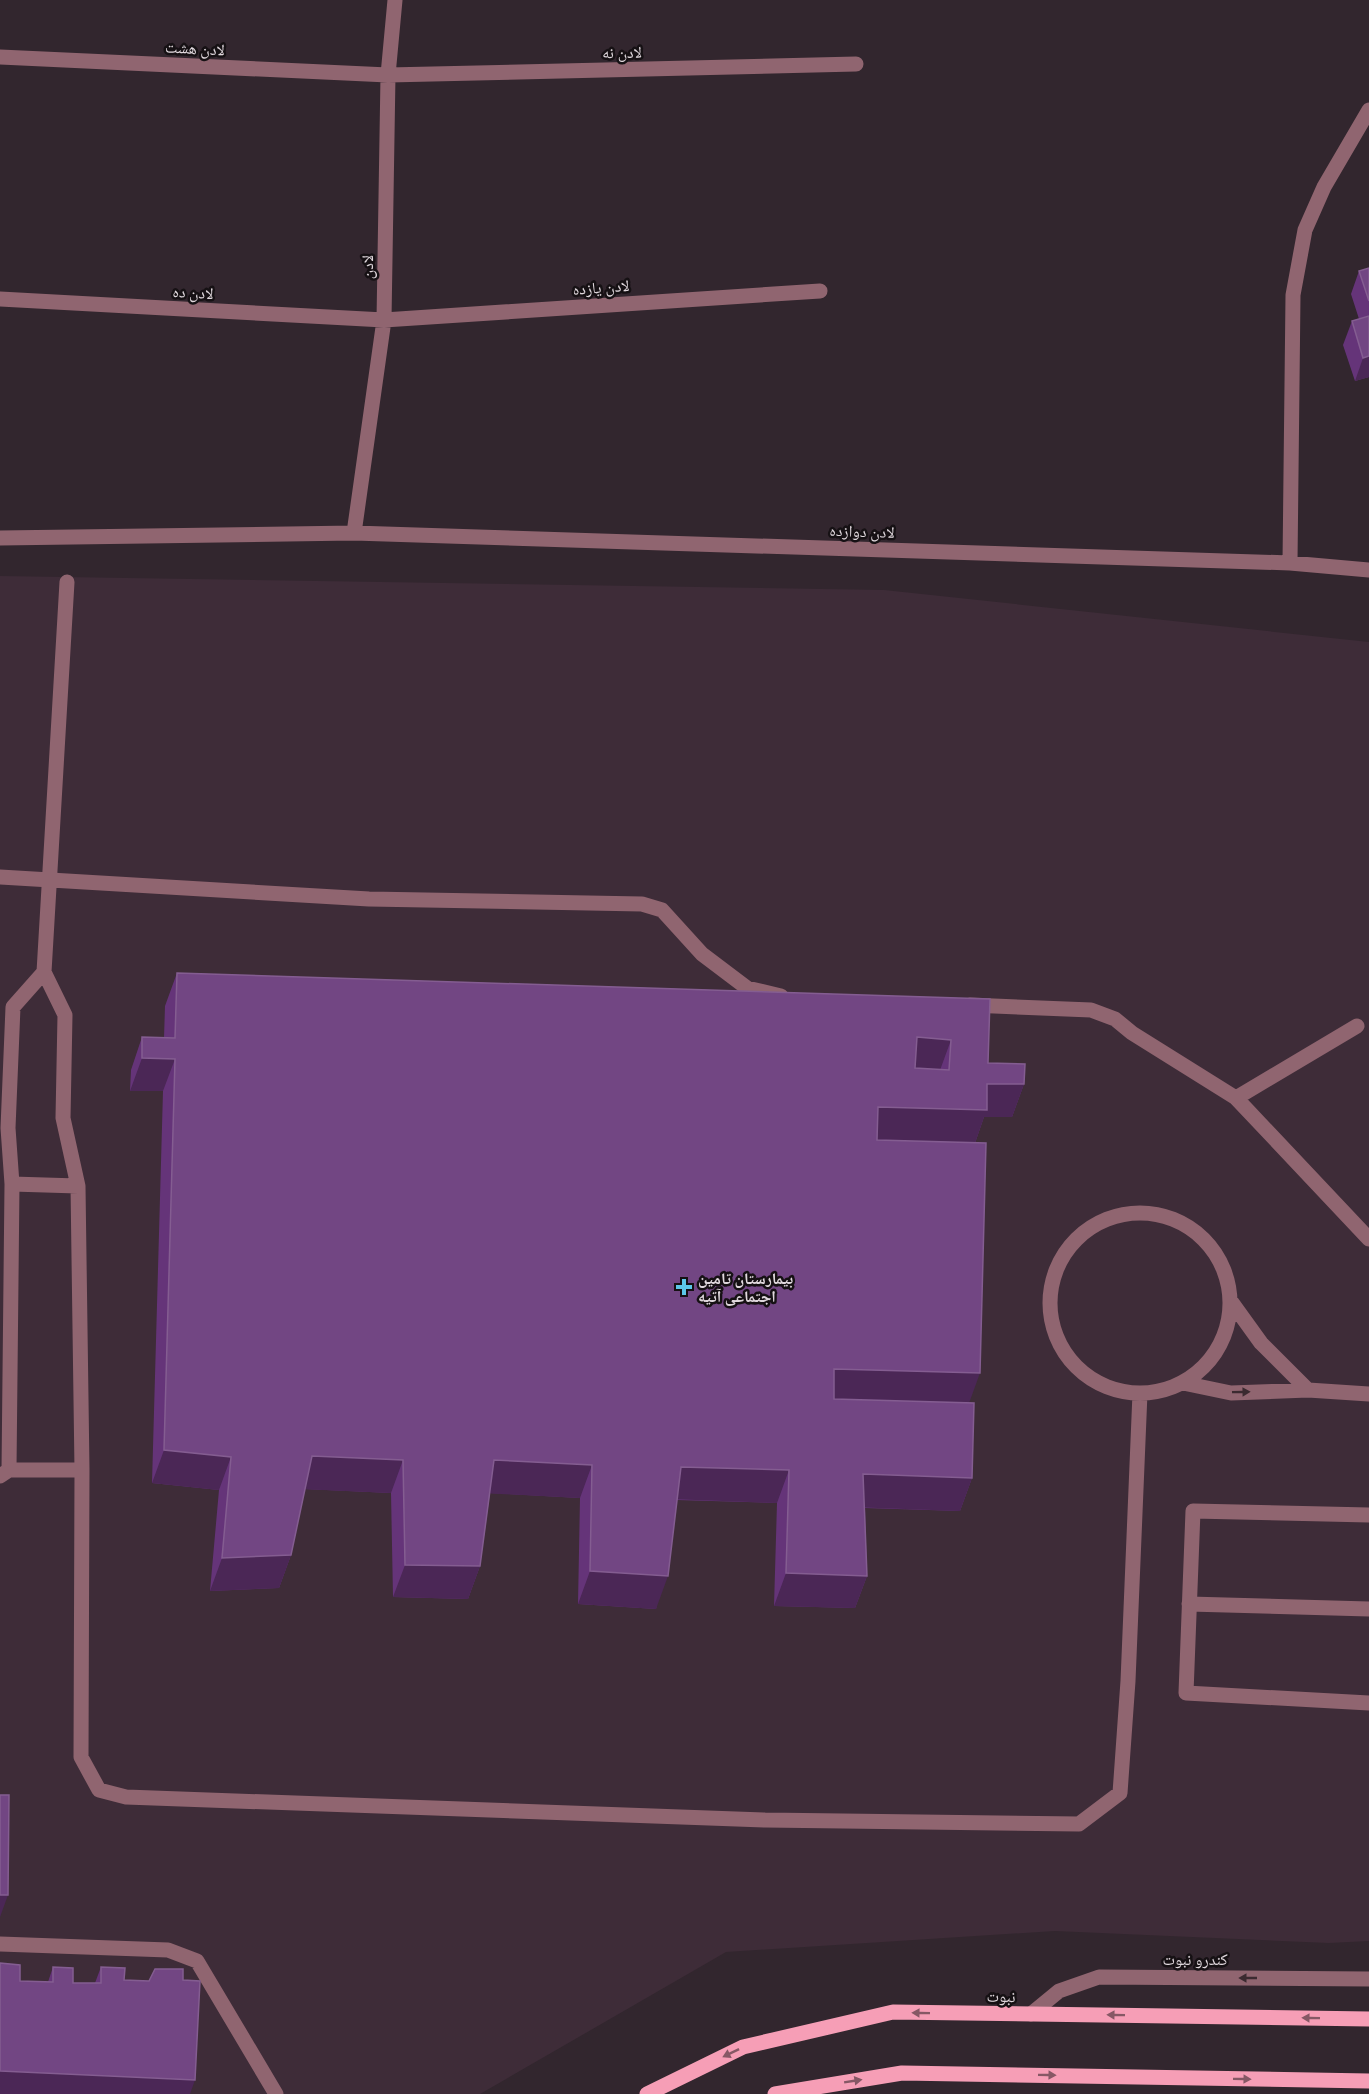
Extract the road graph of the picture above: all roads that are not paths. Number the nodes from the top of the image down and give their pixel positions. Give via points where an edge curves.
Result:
1 (395, 0) edge
2 (0, 57) edge
3 (856, 64) dead end
4 (388, 75) junction
5 (1369, 110) edge
6 (820, 291) dead end
7 (0, 299) edge
8 (384, 320) junction
9 (354, 533) junction
10 (0, 538) edge
11 (1290, 563) junction
12 (1369, 570) edge
13 (67, 582) dead end
14 (0, 877) edge
15 (50, 880) junction
16 (44, 972) junction
17 (798, 998) edge
18 (951, 1004) edge
19 (1357, 1026) dead end
20 (1236, 1098) junction
21 (12, 1184) junction
22 (78, 1186) junction
23 (1369, 1239) edge
24 (1230, 1300) junction
25 (1183, 1383) junction
26 (1308, 1390) junction
27 (1140, 1393) junction
28 (1369, 1394) edge
29 (82, 1470) junction
30 (4, 1473) edge
31 (1369, 1515) edge
32 (1190, 1604) junction
33 (1369, 1609) edge
34 (1369, 1703) edge
35 (0, 1944) edge
36 (1369, 1979) edge
37 (1031, 2014) junction
38 (1369, 2019) edge
39 (1369, 2081) edge
40 (276, 2094) edge
41 (647, 2094) edge
42 (775, 2094) edge

1 - 4 street, لادن
2 - 4 street, لادن هشت
3 - 4 street, لادن نه
4 - 8 street, لادن
5 - 11 street via 1324,187 1305,230 1293,296
6 - 8 street, لادن یازده
7 - 8 street, لادن ده
8 - 9 street, لادن
9 - 10 street, لادن دوازده
9 - 11 street, لادن دوازده
11 - 12 street, لادن دوازده
13 - 15 street
14 - 15 street
15 - 16 street
15 - 17 street via 369,899 642,904 662,910 702,954 747,988
16 - 21 street via 13,1007 8,1128
16 - 22 street via 65,1015 63,1118
18 - 20 street via 1091,1010 1115,1019 1132,1034
19 - 20 street
20 - 23 street
21 - 22 street
21 - 30 street
22 - 29 street
24 - 25 street via 1226,1333 1209,1362
24 - 26 street via 1260,1343
24 - 27 street via 1217,1258 1204,1240 1177,1221 1144,1213 1111,1217 1082,1233 1060,1258 1050,1290 1051,1323 1064,1354 1088,1378 1118,1392
25 -> 26 street via 1231,1393
25 - 27 street
26 - 28 street
27 - 29 street via 1120,1794 1079,1824 765,1820 126,1797 99,1790 81,1757
29 - 30 street
31 - 32 street via 1193,1511
32 - 33 street
32 - 34 street via 1186,1693
35 - 40 street via 168,1950 196,1961
36 -> 37 street, کندرو نبوت via 1099,1977 1059,1991
38 -> 37 main road, نبوت
37 -> 41 main road, نبوت via 894,2012 743,2047
42 -> 39 main road via 902,2073

